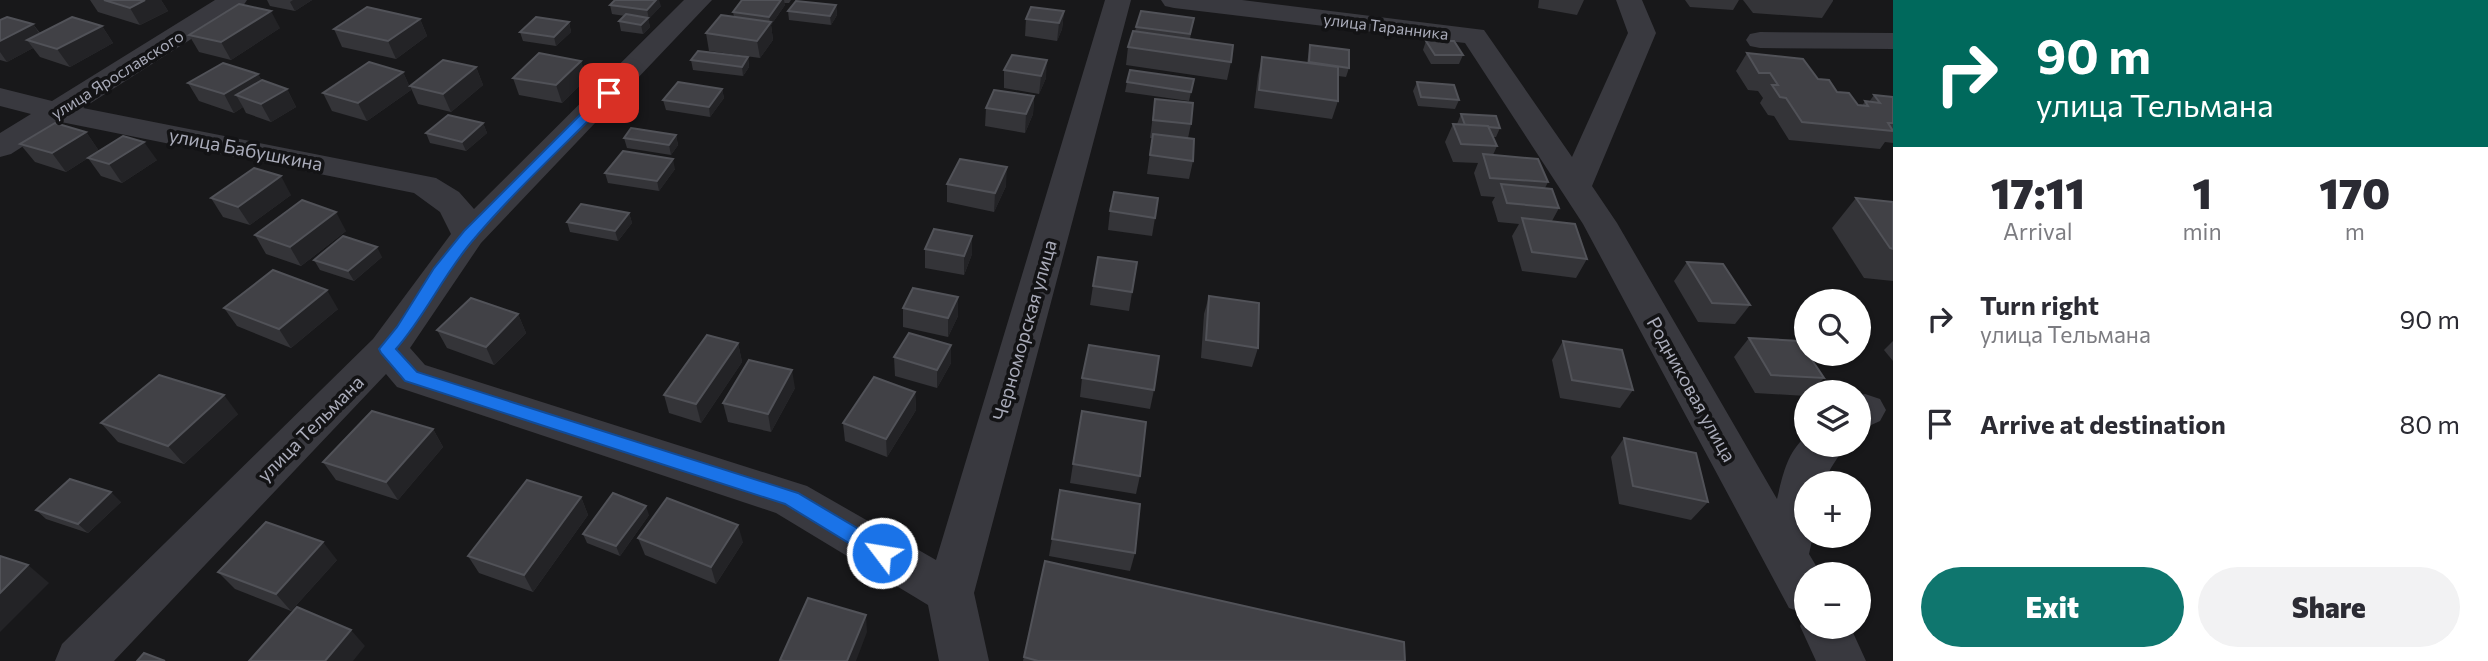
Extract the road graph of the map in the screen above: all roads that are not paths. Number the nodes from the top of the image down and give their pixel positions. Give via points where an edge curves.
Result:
1 (234, 0) edge
2 (699, 0) edge
3 (1118, 0) edge
4 (1174, 0) edge
5 (1629, 0) edge
6 (1474, 36) joint
7 (1760, 40) dead end
8 (1893, 41) edge
9 (0, 97) edge
10 (58, 112) junction
11 (0, 147) edge
12 (1576, 187) junction
13 (469, 235) junction
14 (387, 349) junction
15 (1810, 457) edge
16 (1785, 556) junction
17 (1794, 572) edge
18 (950, 593) junction
19 (1831, 639) edge
20 (80, 661) edge
21 (964, 661) edge
22 (1841, 661) edge

1 - 10 street, улица Ярославского
2 - 13 street, улица Тельмана
3 - 18 street, Черноморская улица
4 - 6 street, улица Таранника
5 - 12 street via 1642,33
6 - 12 street, Родниковая улица
7 - 8 street
9 - 10 street, улица Бабушкина
10 - 11 street, улица Ярославского
10 - 13 street, улица Бабушкина via 424,185 464,216
12 - 16 street, Родниковая улица
13 - 14 street, улица Тельмана
14 - 18 street via 411,376 791,499
14 - 20 street, улица Тельмана
15 - 16 street
16 - 17 street, Родниковая улица
18 - 21 street, Черноморская улица
19 - 22 street

